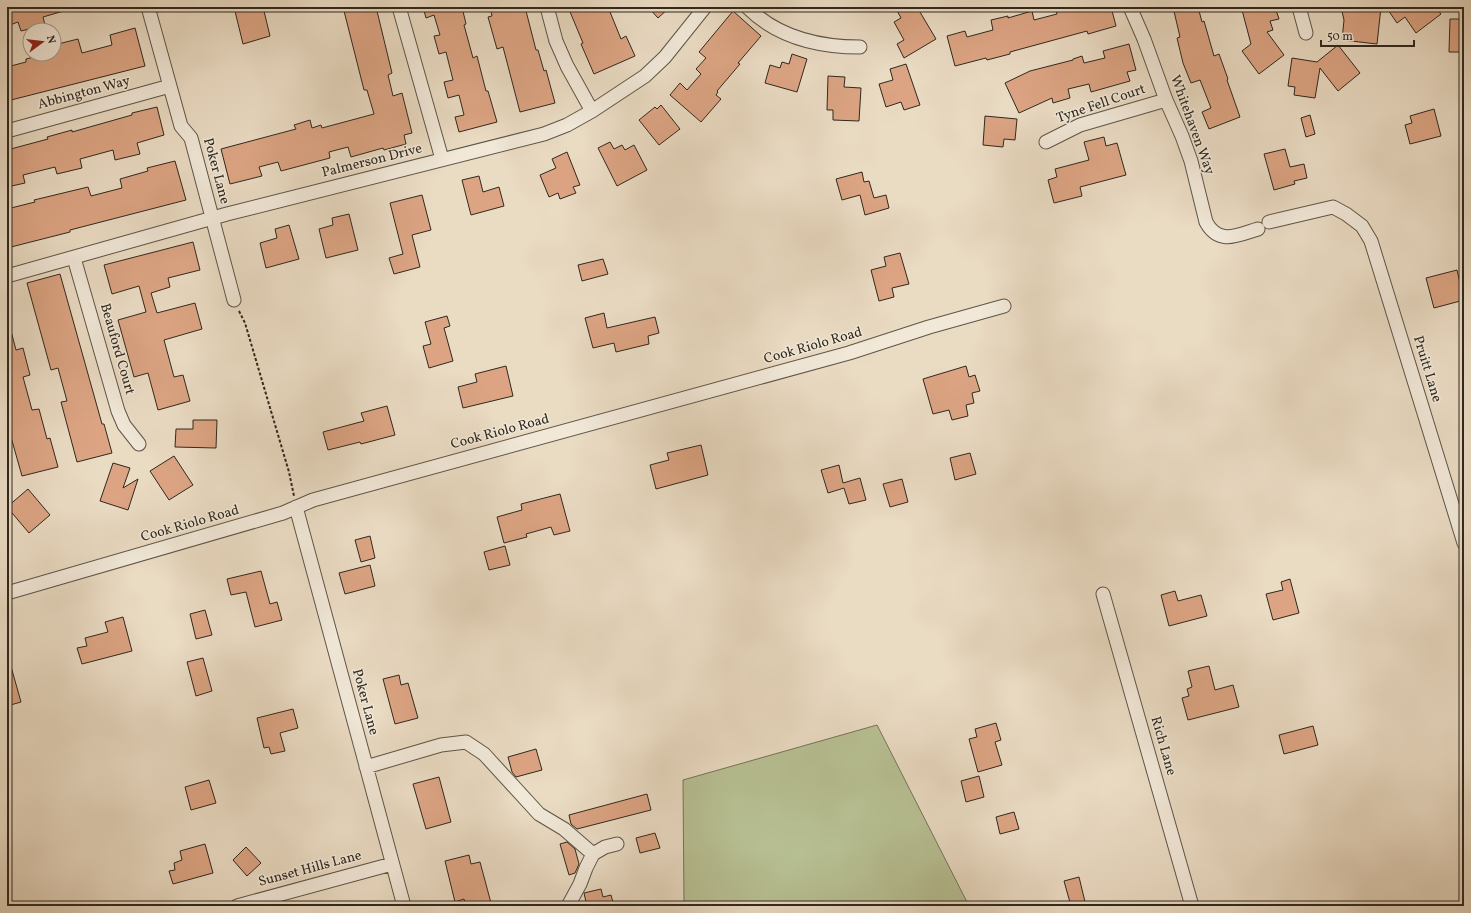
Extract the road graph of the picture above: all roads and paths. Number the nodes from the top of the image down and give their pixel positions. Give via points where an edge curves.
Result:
1 (148, 7) edge
2 (399, 7) edge
3 (546, 7) edge
4 (705, 7) edge
5 (747, 7) edge
6 (1130, 7) edge
7 (1299, 7) edge
8 (1306, 33) dead end
9 (860, 47) dead end
10 (170, 86) junction
11 (1166, 100) junction
12 (592, 111) junction
13 (7, 131) edge
14 (1046, 142) dead end
15 (442, 159) junction
16 (1346, 214) joint
17 (212, 218) junction
18 (74, 258) junction
19 (7, 276) edge
20 (234, 300) joint
21 (1004, 306) dead end
22 (138, 444) dead end
23 (296, 507) junction
24 (1464, 543) edge
25 (7, 593) edge
26 (1103, 594) dead end
27 (366, 767) junction
28 (617, 844) dead end
29 (594, 854) junction
30 (392, 864) junction
31 (237, 906) edge
32 (404, 906) edge
33 (568, 906) edge
34 (1192, 906) edge

1 - 10 street, Poker Lane
2 - 15 street
3 - 12 street via 567,66
4 - 12 street, Palmerson Drive via 665,57 644,76
5 - 9 street via 757,17 796,37 818,44
6 - 11 street, Whitehaven Way
7 - 8 street
10 - 13 street, Abbington Way
10 - 17 street, Poker Lane via 181,126 191,138
11 - 14 street, Tyne Fell Court via 1080,125
11 - 16 street, Whitehaven Way via 1186,149 1206,222 1216,234 1223,238 1333,207
12 - 15 street, Palmerson Drive via 544,134
15 - 17 street, Palmerson Drive
16 - 24 street, Pruitt Lane via 1362,226 1371,241
17 - 18 street, Palmerson Drive
17 - 20 street, Poker Lane
18 - 19 street, Palmerson Drive
18 - 22 street, Beauford Court via 118,411 124,425
20 - 23 path via 245,323 289,472
21 - 23 street, Cook Riolo Road via 849,353 313,500
23 - 25 street, Cook Riolo Road via 283,513
23 - 27 street, Poker Lane
26 - 34 street, Rich Lane
27 - 29 street via 441,746 466,742 484,754 539,814 564,829
27 - 30 street, Poker Lane
28 - 29 street via 605,847
29 - 33 street
30 - 31 street, Sunset Hills Lane
30 - 32 street, Poker Lane

